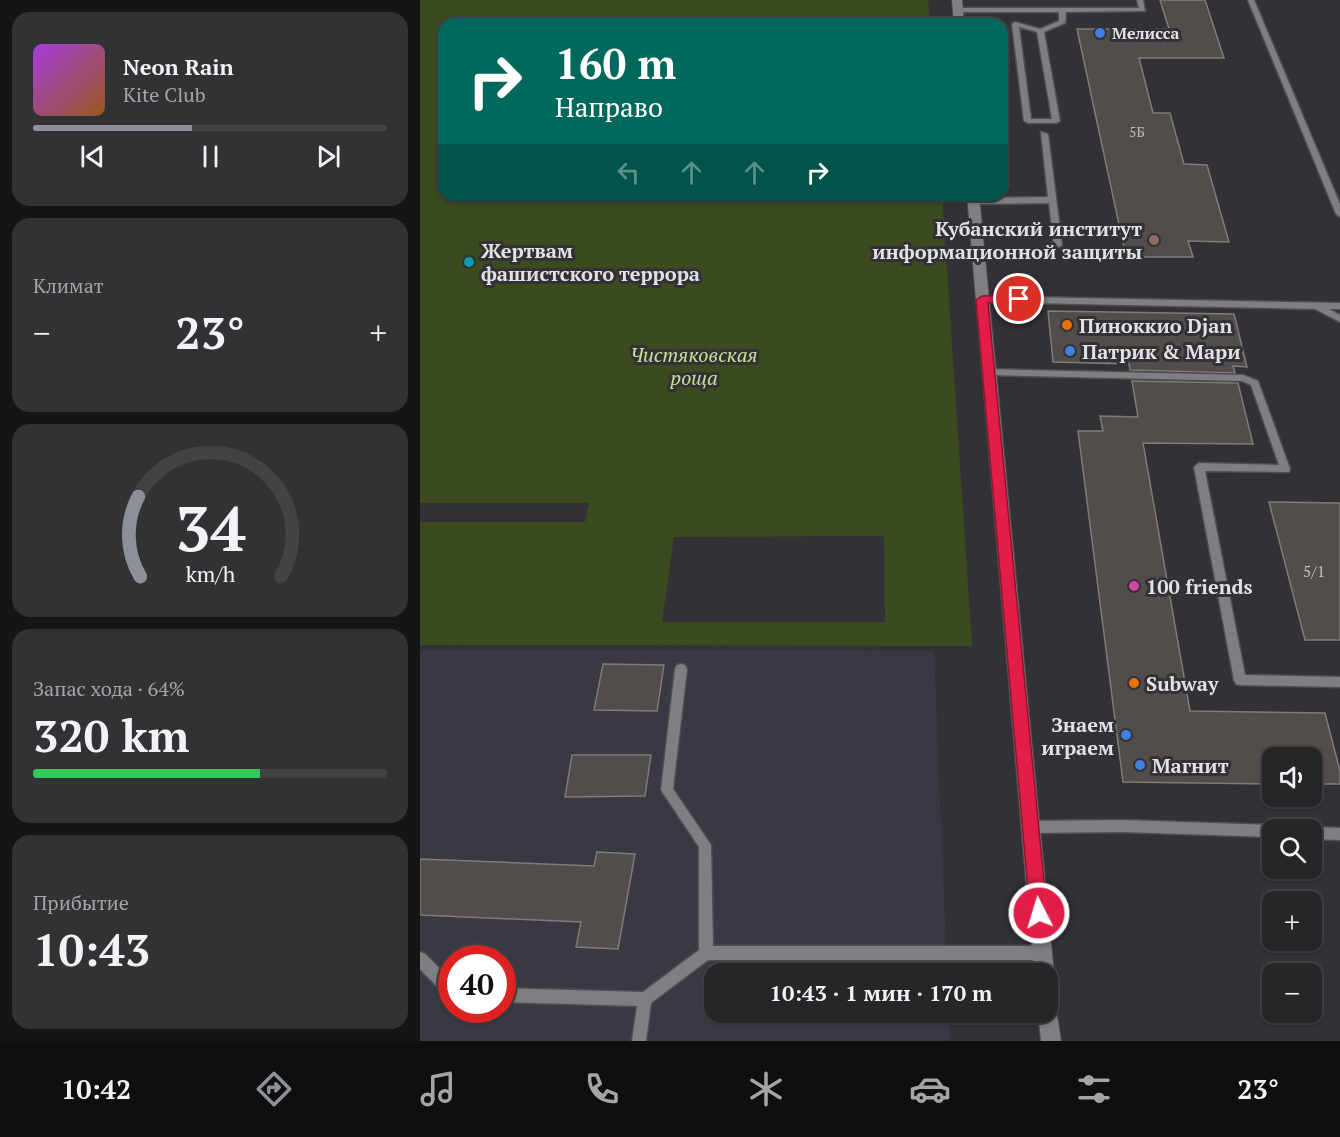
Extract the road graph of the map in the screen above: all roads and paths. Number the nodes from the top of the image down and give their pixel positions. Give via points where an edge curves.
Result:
1 (1140, 0) edge
2 (1251, 0) edge
3 (957, 5) edge
4 (1062, 10) junction
5 (1040, 31) junction
6 (1044, 134) dead end
7 (1008, 199) edge
8 (1052, 200) junction
9 (974, 201) edge
10 (1340, 214) edge
11 (1058, 245) dead end
12 (982, 300) junction
13 (1316, 306) junction
14 (1340, 306) edge
15 (1340, 319) edge
16 (989, 372) junction
17 (681, 669) dead end
18 (1340, 682) edge
19 (1031, 827) junction
20 (1262, 831) edge
21 (1322, 833) edge
22 (1340, 834) edge
23 (706, 953) junction
24 (1042, 953) junction
25 (420, 959) edge
26 (1043, 963) edge
27 (438, 978) edge
28 (516, 995) edge
29 (645, 999) junction
30 (1049, 1023) edge
31 (639, 1041) edge
32 (1051, 1041) edge

1 - 4 lane via 1143,10
2 - 10 lane
3 - 4 lane
4 - 5 lane via 1064,22
5 - 5 lane via 1015,24 1028,121 1056,121
6 - 8 lane
7 - 8 lane
8 - 11 lane
9 - 12 street
12 - 13 lane
12 - 16 street
13 - 14 lane
13 - 15 lane
16 - 18 lane via 1243,378 1255,383 1285,469 1199,467 1240,680
16 - 19 street
17 - 23 lane via 667,790 705,845
19 - 20 lane
19 - 24 street
21 - 22 lane
23 - 24 lane
23 - 29 lane
24 - 26 street
25 - 27 lane
28 - 29 lane
29 - 31 lane
30 - 32 street

